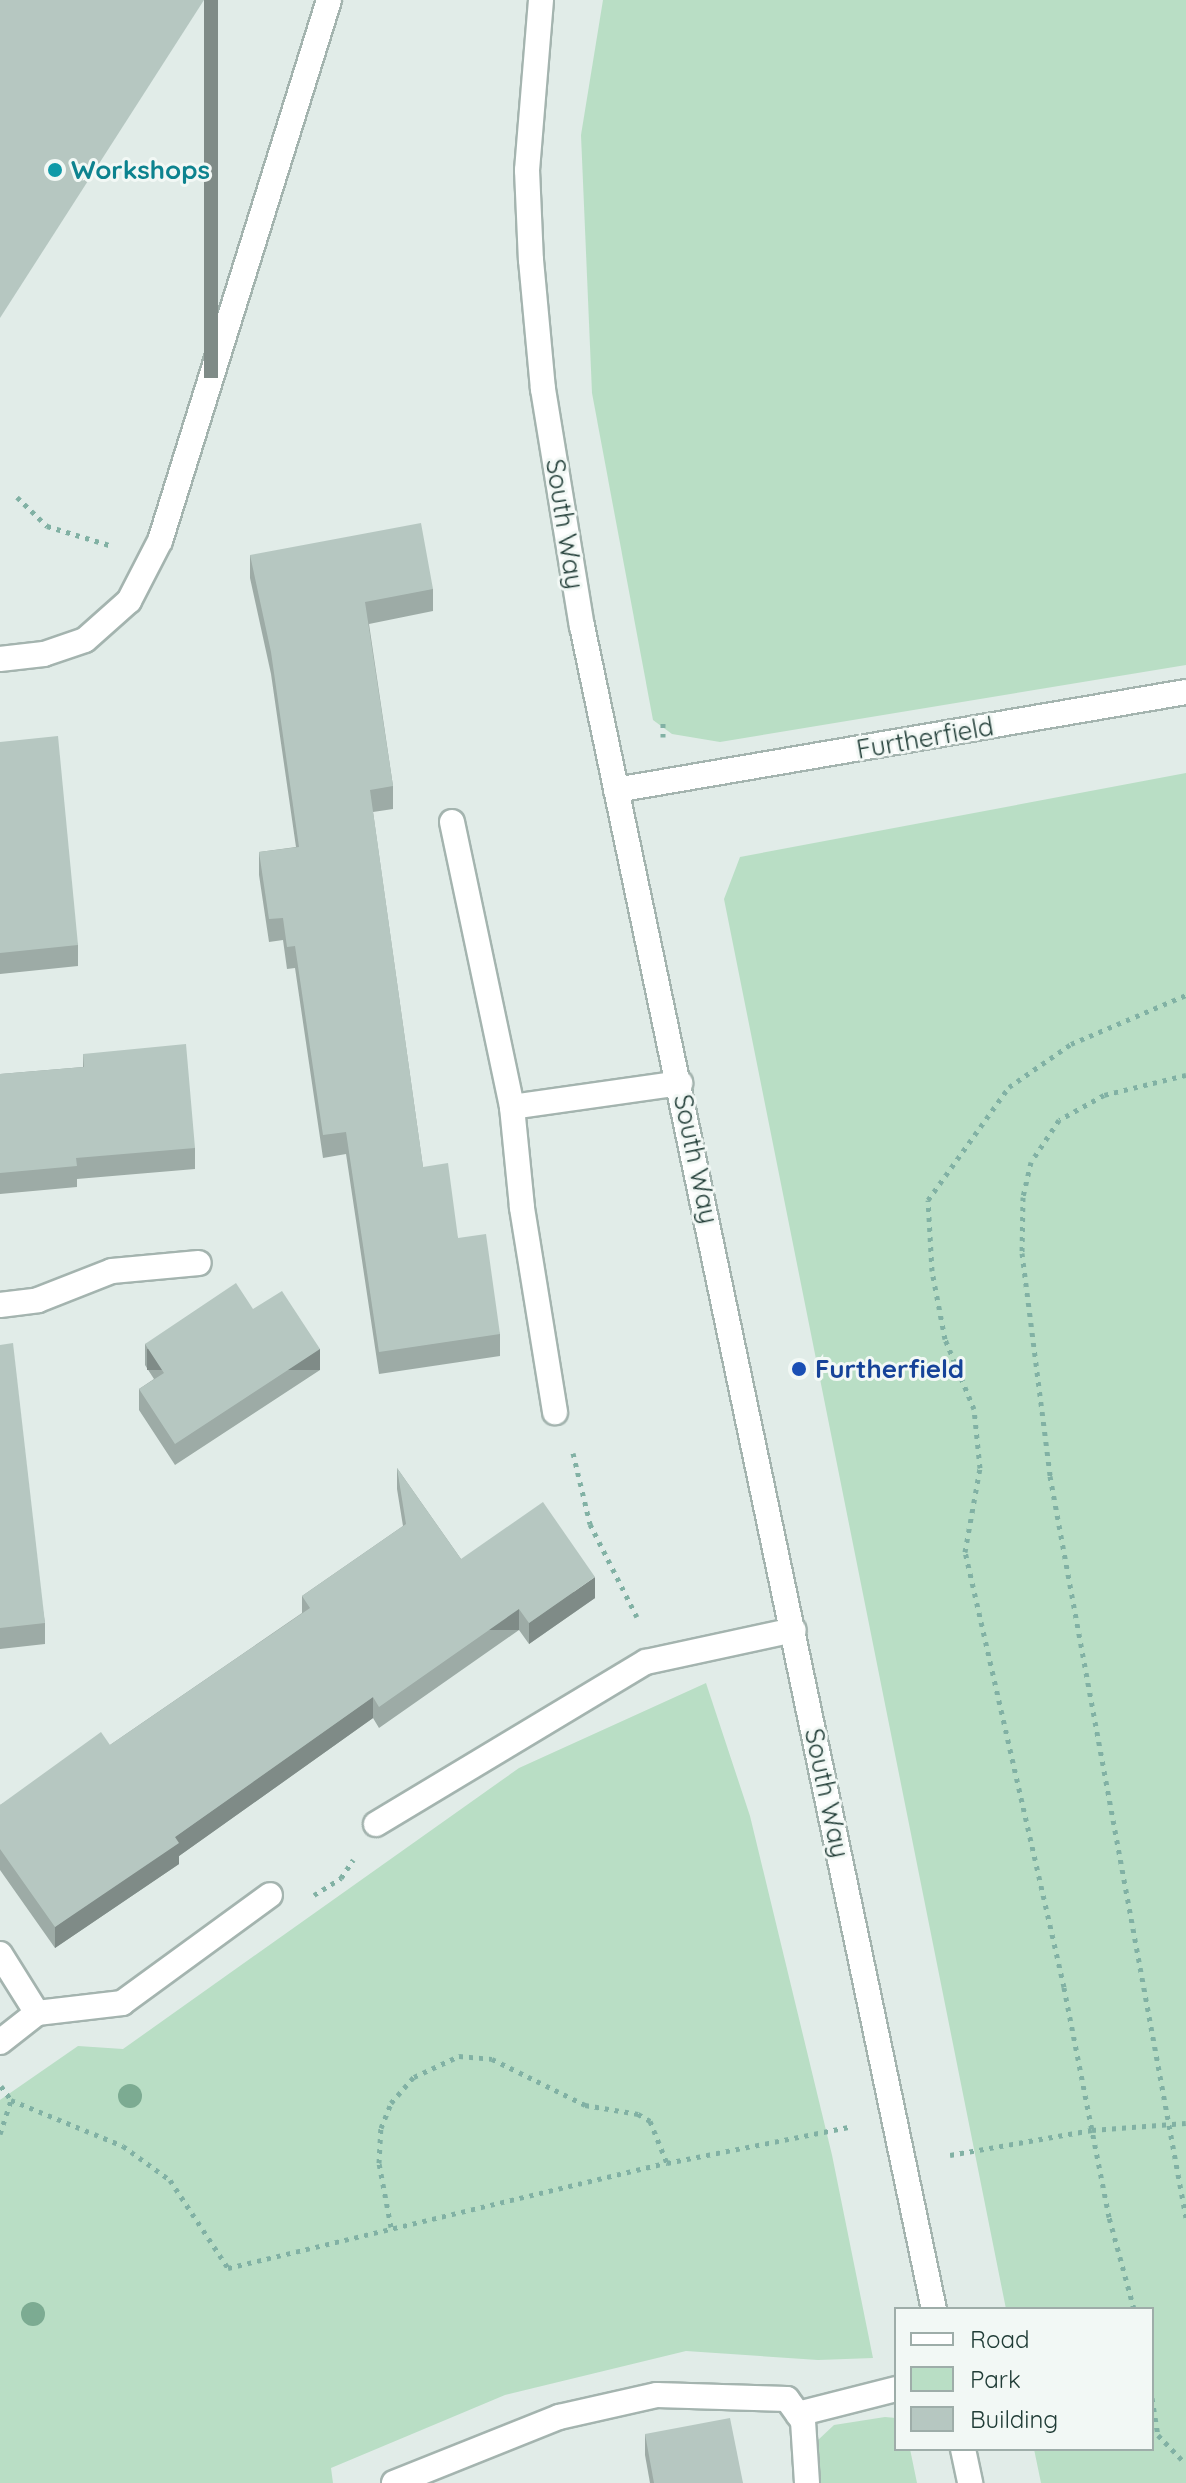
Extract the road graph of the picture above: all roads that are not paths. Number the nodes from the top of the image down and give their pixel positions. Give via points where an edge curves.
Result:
1 (329, 0) edge
2 (541, 0) edge
3 (0, 659) edge
4 (1186, 692) edge
5 (616, 790) junction
6 (452, 822) dead end
7 (680, 1083) junction
8 (512, 1107) junction
9 (199, 1263) dead end
10 (0, 1305) edge
11 (555, 1412) road end
12 (794, 1630) junction
13 (376, 1824) road end
14 (270, 1895) road end
15 (0, 1954) edge
16 (37, 2013) junction
17 (0, 2042) edge
18 (934, 2307) edge
19 (894, 2390) edge
20 (798, 2414) junction
21 (963, 2451) edge
22 (394, 2483) edge
23 (807, 2483) edge
24 (970, 2483) edge

1 - 3 street via 151,558 129,601 85,640 44,654
2 - 5 street, South Way via 527,170 542,375 582,626
4 - 5 street, Furtherfield
5 - 7 street, South Way
6 - 8 street
7 - 8 street
7 - 12 street, South Way
8 - 11 street via 522,1208
9 - 10 street via 112,1271 38,1300
12 - 13 street via 656,1660 567,1705
12 - 18 street, South Way
14 - 16 street via 122,2003
15 - 16 street
16 - 17 street
19 - 20 street
20 - 22 street via 787,2399 657,2395 559,2417
20 - 23 street via 803,2421
21 - 24 street

